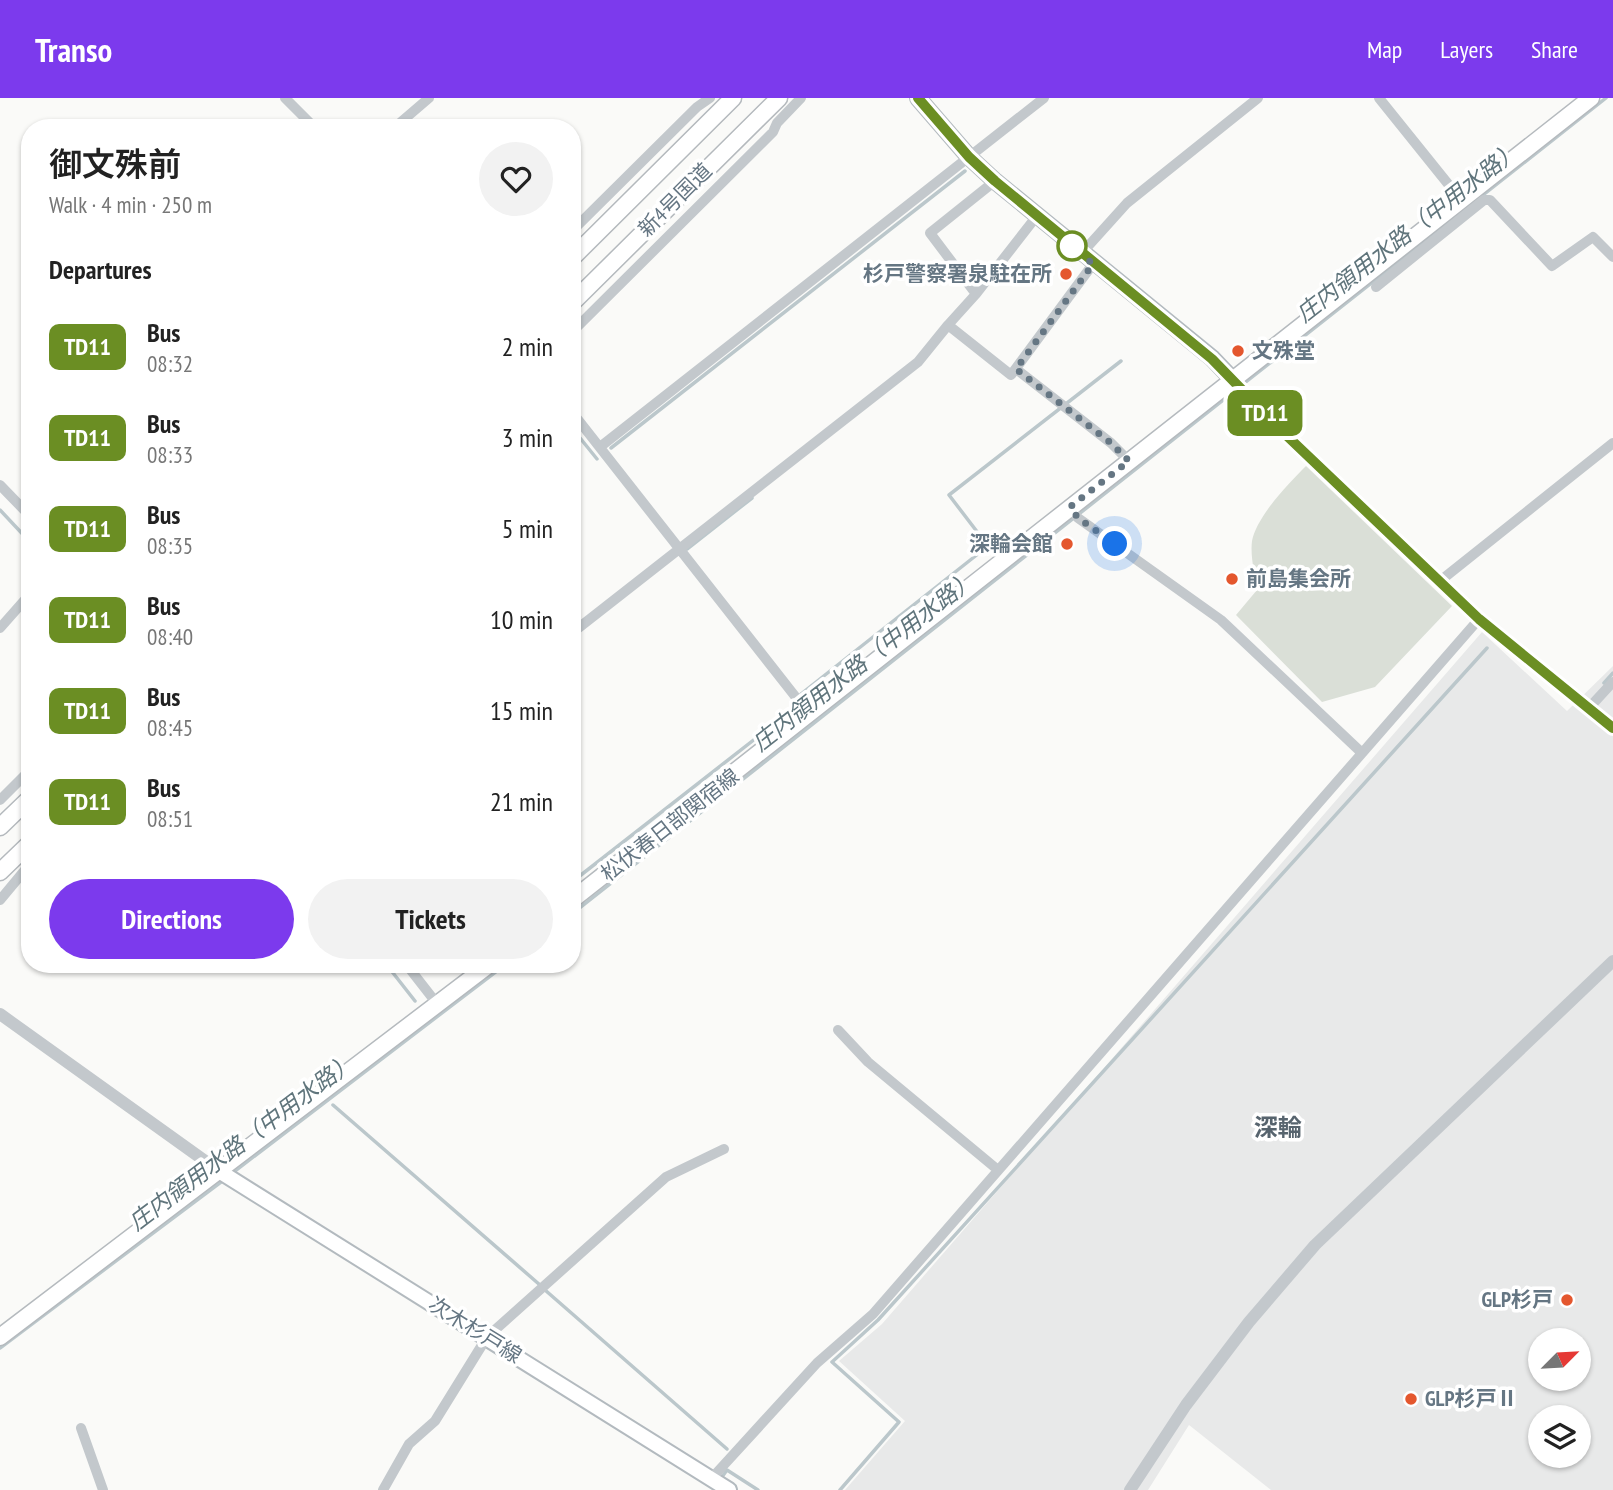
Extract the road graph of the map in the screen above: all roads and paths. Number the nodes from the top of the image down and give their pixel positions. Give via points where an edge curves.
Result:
1 (285, 98) edge
2 (429, 98) edge
3 (710, 98) edge
4 (733, 98) edge
5 (779, 98) edge
6 (918, 98) edge
7 (1045, 98) edge
8 (1258, 98) edge
9 (1380, 98) edge
10 (1591, 98) edge
11 (798, 99) edge
12 (305, 119) edge
13 (404, 119) edge
14 (969, 157) junction
15 (995, 181) junction
16 (1461, 200) junction
17 (1036, 217) junction
18 (1449, 218) junction
19 (581, 222) edge
20 (581, 249) edge
21 (1082, 254) junction
22 (1613, 257) edge
23 (1093, 264) junction
24 (1376, 287) dead end
25 (581, 294) edge
26 (976, 294) junction
27 (581, 323) edge
28 (948, 325) junction
29 (1016, 369) junction
30 (1232, 379) junction
31 (581, 423) edge
32 (1613, 443) edge
33 (600, 447) junction
34 (1129, 461) junction
35 (0, 485) edge
36 (21, 507) edge
37 (1070, 507) junction
38 (680, 549) junction
39 (1440, 582) junction
40 (21, 604) edge
41 (1479, 619) junction
42 (581, 626) edge
43 (0, 628) edge
44 (1613, 682) edge
45 (1588, 709) junction
46 (809, 714) junction
47 (1613, 728) edge
48 (1362, 753) junction
49 (21, 778) edge
50 (2, 794) edge
51 (21, 807) edge
52 (0, 827) edge
53 (21, 860) edge
54 (21, 867) edge
55 (0, 872) edge
56 (581, 893) edge
57 (0, 900) edge
58 (1613, 961) edge
59 (413, 973) edge
60 (479, 973) edge
61 (438, 1005) junction
62 (0, 1014) edge
63 (838, 1030) dead end
64 (724, 1149) dead end
65 (998, 1170) junction
66 (219, 1171) junction
67 (0, 1337) edge
68 (487, 1338) junction
69 (81, 1428) dead end
70 (711, 1479) junction
71 (103, 1490) edge
72 (383, 1490) edge
73 (729, 1490) edge
74 (1130, 1490) edge

1 - 12 street
2 - 13 street
3 - 19 street
4 - 20 main road, 新4号国道
5 - 25 main road, 新4号国道
6 - 14 main road
7 - 14 street
8 - 21 street via 1127,203
9 - 16 street
10 - 16 main road, 松伏春日部関宿線
11 - 27 street via 773,132
14 - 15 main road
14 - 33 street
15 - 17 main road
15 - 26 street via 930,233
16 - 18 main road, 松伏春日部関宿線
17 - 21 main road
17 - 26 street
18 - 22 street via 1490,200 1552,266 1593,237
18 - 24 street
18 - 30 main road, 松伏春日部関宿線
21 - 23 main road
23 - 29 street
23 - 30 main road
26 - 28 street
28 - 29 street via 1011,375
28 - 38 street via 918,362
29 - 34 street
30 - 34 main road, 松伏春日部関宿線
30 - 39 street
31 - 33 street
32 - 39 street
33 - 38 street
34 - 37 main road, 松伏春日部関宿線
35 - 36 street
37 - 46 main road, 松伏春日部関宿線
37 - 48 street via 1078,518 1221,620
38 - 42 street
38 - 46 street
39 - 41 street
40 - 43 street
41 - 45 street
41 - 48 street
44 - 45 street
45 - 47 street
46 - 56 main road, 松伏春日部関宿線
48 - 65 street
49 - 50 street
51 - 52 main road
53 - 55 main road
54 - 57 street
58 - 74 street via 1315,1245 1202,1384
59 - 61 street
60 - 61 main road
61 - 66 main road
62 - 66 street
63 - 65 street via 868,1062
64 - 68 street via 666,1177
65 - 70 street via 873,1314 817,1363
66 - 67 main road
66 - 68 main road, 次木杉戸線
68 - 70 main road, 次木杉戸線
68 - 72 street via 435,1421 409,1444
69 - 71 street
70 - 73 main road, 次木杉戸線

